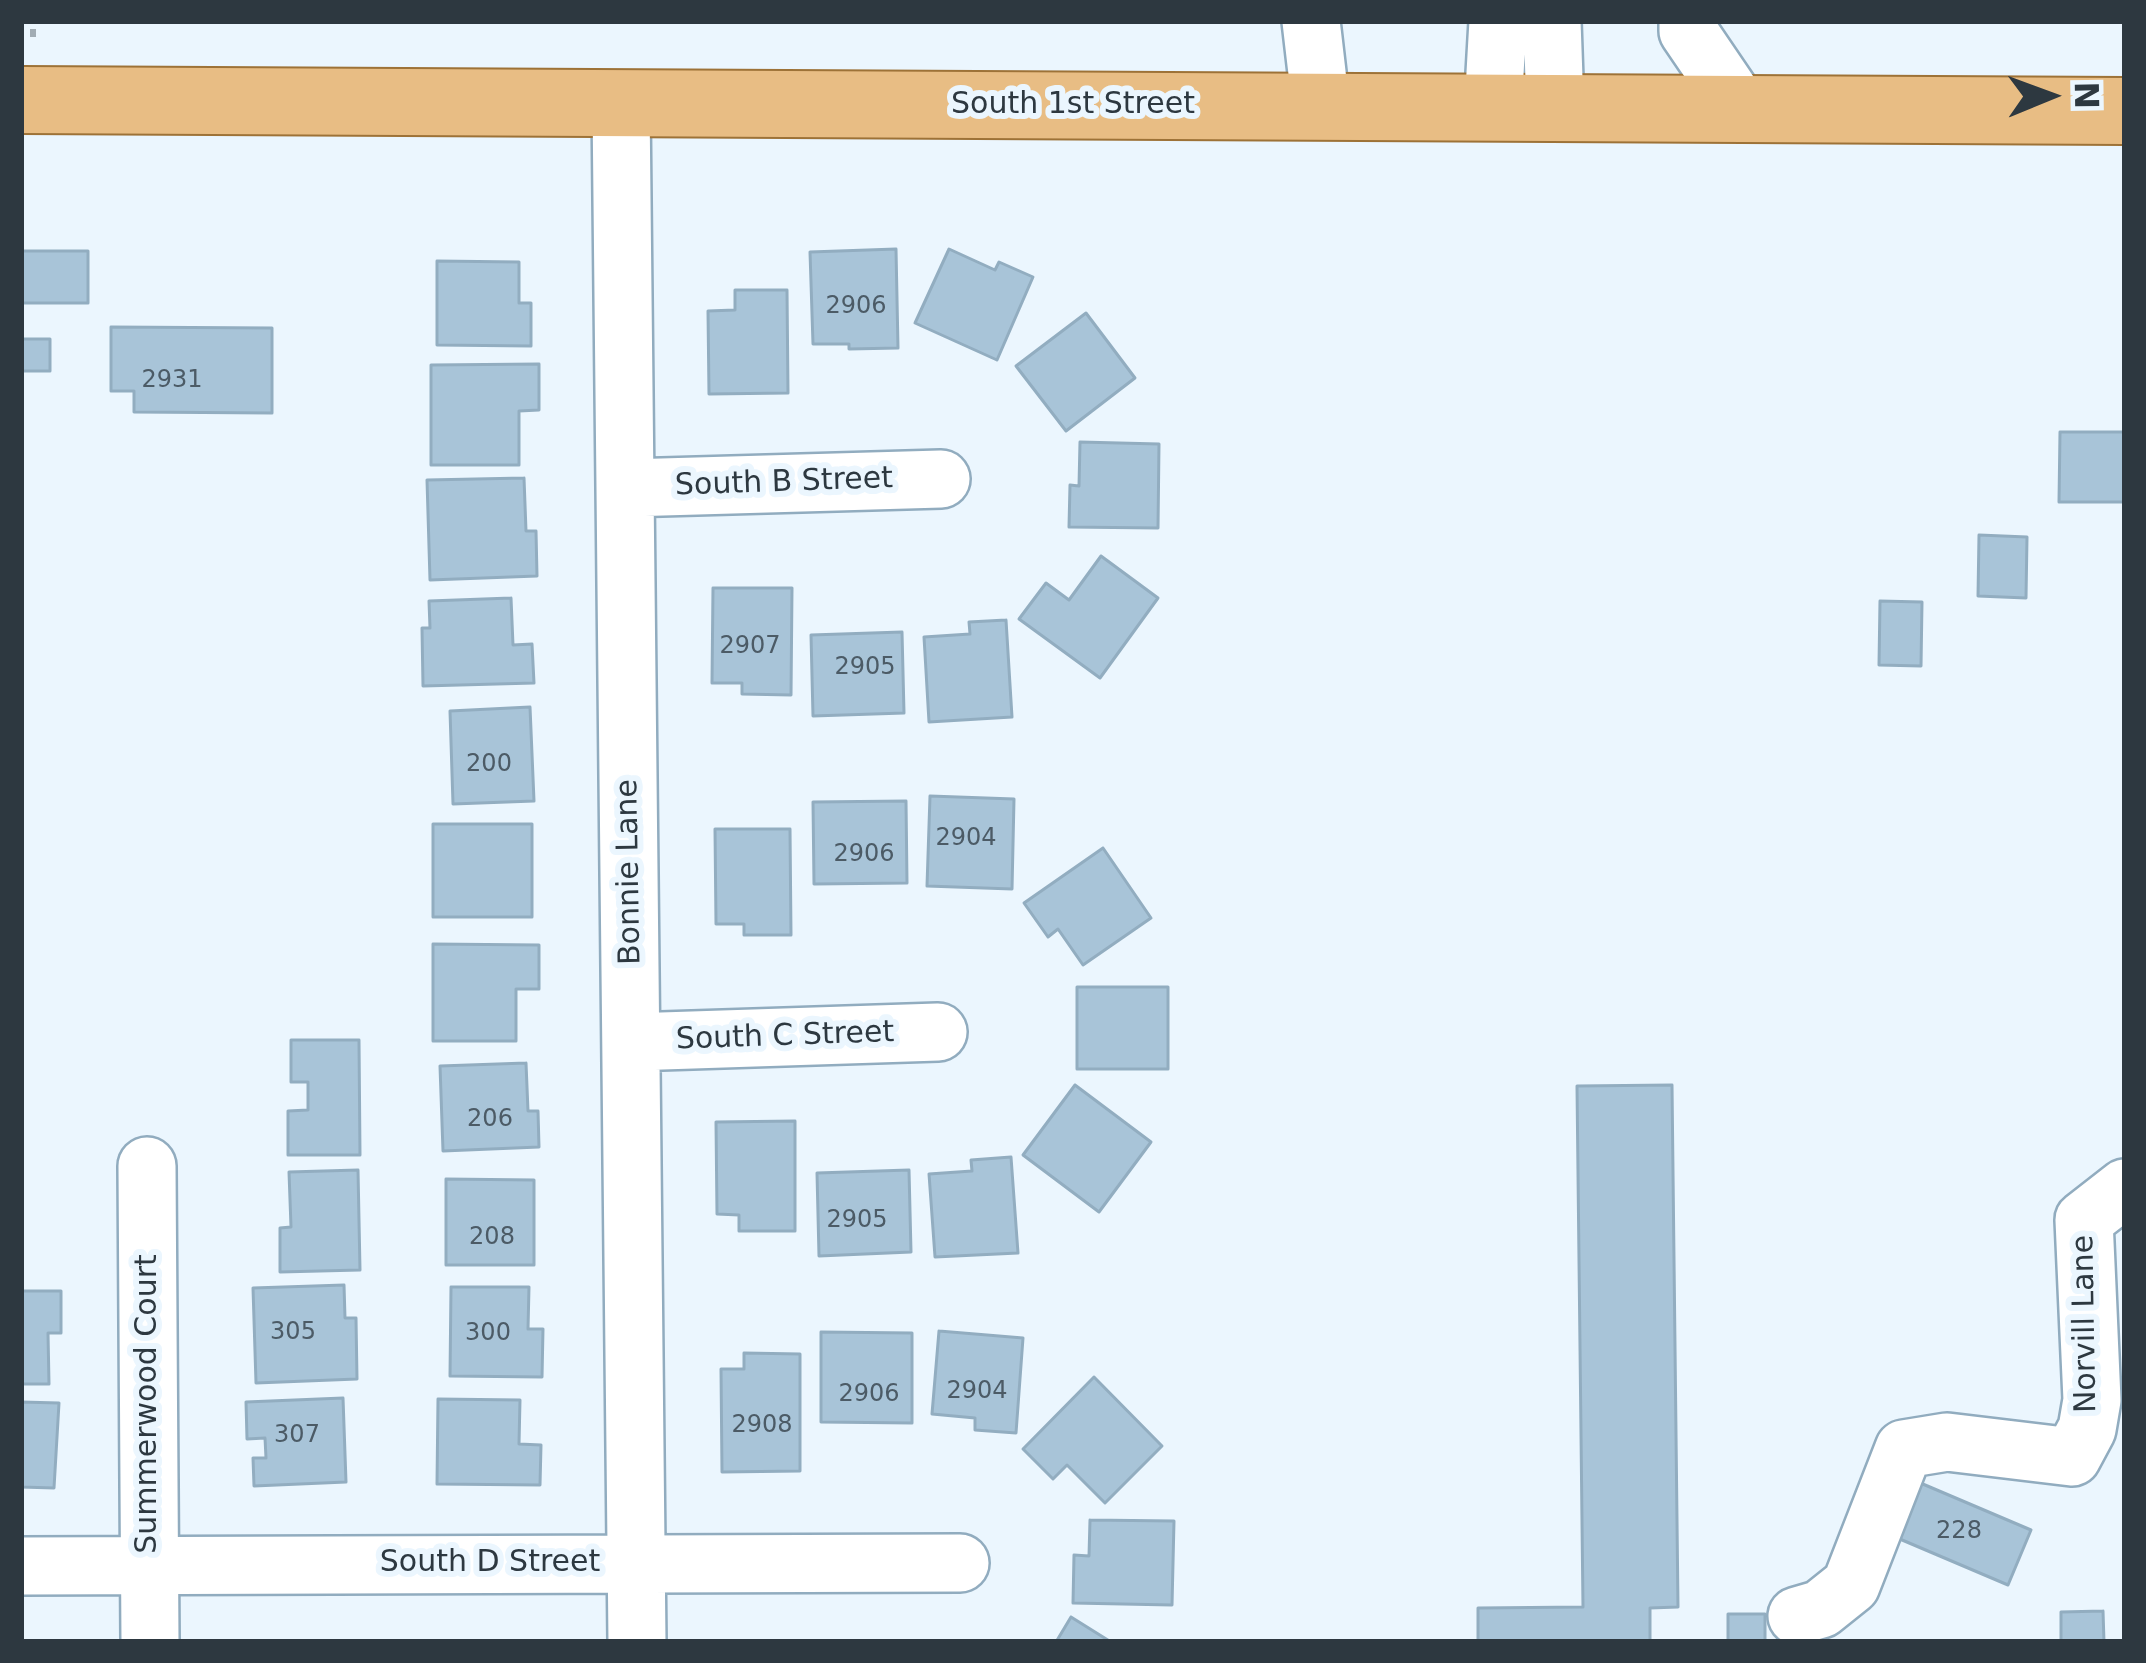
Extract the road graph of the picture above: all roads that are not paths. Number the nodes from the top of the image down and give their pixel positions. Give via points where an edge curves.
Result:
1 (1311, 21) edge
2 (1498, 21) edge
3 (1552, 21) edge
4 (1688, 21) edge
5 (21, 100) edge
6 (621, 103) junction
7 (1321, 107) junction
8 (1524, 108) junction
9 (1741, 109) junction
10 (2125, 111) edge
11 (941, 479) dead end
12 (627, 488) junction
13 (938, 1033) dead end
14 (632, 1042) junction
15 (148, 1166) dead end
16 (2125, 1188) edge
17 (636, 1562) junction
18 (960, 1563) dead end
19 (149, 1565) junction
20 (21, 1566) edge
21 (1797, 1616) dead end
22 (150, 1642) edge
23 (637, 1642) edge

1 - 7 street
2 - 8 street
3 - 8 street
4 - 9 street
5 - 6 main road, South 1st Street
6 - 7 main road, South 1st Street
6 - 12 street, Bonnie Lane
7 - 8 main road, South 1st Street
8 - 9 main road, South 1st Street
9 - 10 main road, South 1st Street
11 - 12 street, South B Street
12 - 14 street, Bonnie Lane
13 - 14 street, South C Street
14 - 17 street, Bonnie Lane
15 - 19 street, Summerwood Court
16 - 21 street, Norvill Lane via 2084,1220 2092,1400 2072,1457 1947,1442 1904,1449 1851,1585
17 - 18 street, South D Street
17 - 19 street, South D Street
17 - 23 street, Bonnie Lane
19 - 20 street, South D Street
19 - 22 street, Summerwood Court

